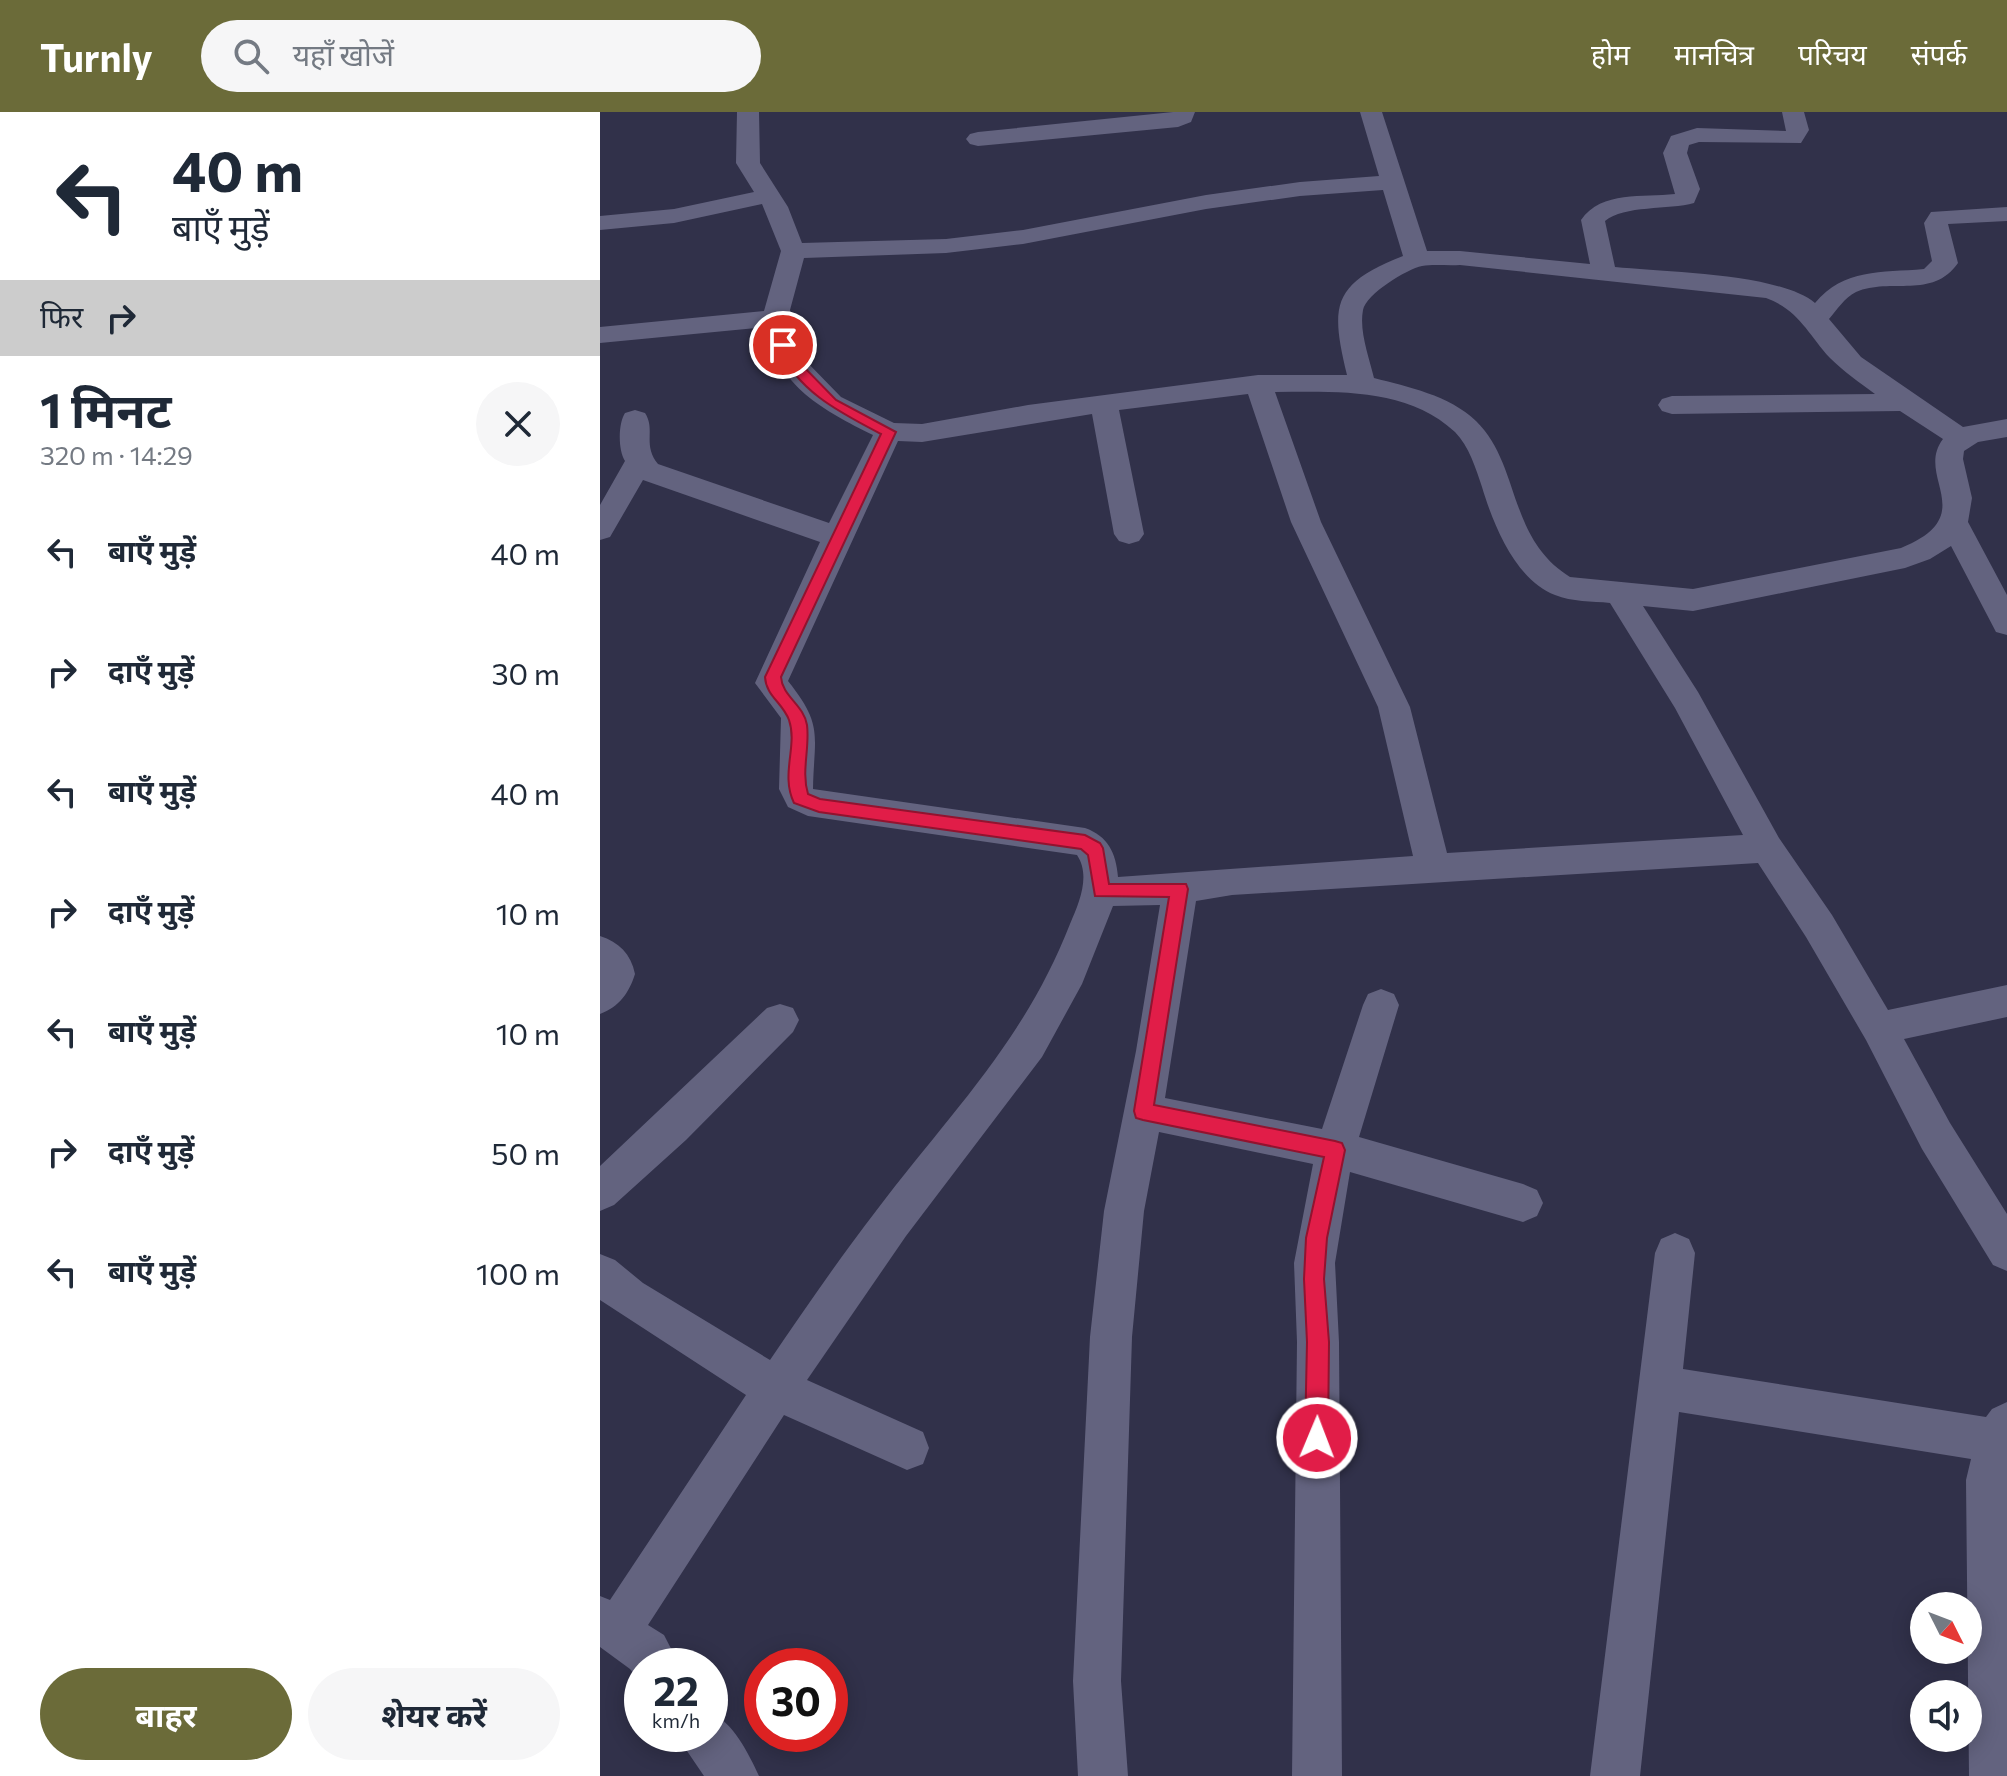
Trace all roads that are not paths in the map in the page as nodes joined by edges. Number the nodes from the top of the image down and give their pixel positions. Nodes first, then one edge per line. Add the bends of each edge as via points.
1 (748, 112) edge
2 (1184, 112) edge
3 (1371, 112) edge
4 (1793, 112) edge
5 (978, 139) dead end
6 (1391, 182) junction
7 (767, 196) junction
8 (2007, 214) edge
9 (600, 223) edge
10 (793, 251) junction
11 (1417, 259) junction
12 (1604, 273) junction
13 (778, 318) junction
14 (1815, 319) junction
15 (600, 335) edge
16 (1362, 383) junction
17 (1258, 384) junction
18 (1907, 402) junction
19 (1104, 403) junction
20 (1672, 405) dead end
21 (635, 419) dead end
22 (2007, 428) edge
23 (889, 432) junction
24 (1960, 438) junction
25 (639, 462) junction
26 (1955, 525) junction
27 (600, 530) edge
28 (1129, 534) dead end
29 (837, 537) junction
30 (1620, 594) junction
31 (2007, 624) edge
32 (1767, 848) junction
33 (1434, 869) junction
34 (1180, 889) junction
35 (1101, 891) junction
36 (600, 951) edge
37 (600, 998) edge
38 (2007, 1001) edge
39 (1381, 1005) dead end
40 (780, 1020) dead end
41 (1879, 1028) junction
42 (1143, 1111) junction
43 (1335, 1150) junction
44 (600, 1192) edge
45 (1523, 1203) dead end
46 (2007, 1251) edge
47 (1675, 1253) dead end
48 (600, 1274) edge
49 (1659, 1387) junction
50 (775, 1388) junction
51 (2002, 1433) edge
52 (907, 1448) dead end
53 (609, 1625) edge
54 (641, 1648) edge
55 (717, 1752) edge
56 (734, 1776) edge
57 (1103, 1776) edge
58 (1317, 1776) edge
59 (1615, 1776) edge
60 (1994, 1776) edge

1 - 7 street via 748,163
2 - 5 street via 1178,120
3 - 6 street
4 - 12 street via 1798,130 1793,138 1697,135 1679,141 1675,153 1688,189 1686,198 1608,207 1593,220
6 - 10 street via 1206,202 1008,239
6 - 11 street
7 - 9 street via 674,216
7 - 10 street
8 - 14 street via 1940,217 1936,223 1945,263 1937,273 1852,284
10 - 13 street
11 - 12 street via 1460,258
11 - 16 street via 1390,270 1356,296 1350,309
12 - 14 street via 1770,291 1797,300
13 - 15 street
13 - 23 street via 791,362 807,379 831,403
14 - 18 street via 1850,361
16 - 17 street
16 - 30 street via 1411,395 1464,425 1491,471 1516,538 1544,575 1563,587
17 - 19 street
17 - 33 street via 1306,522 1394,707
18 - 20 street
18 - 24 street
19 - 23 street via 922,433
19 - 28 street
21 - 25 street
22 - 24 street
23 - 29 street
24 - 26 street via 1949,455 1959,506
25 - 27 street
25 - 29 street via 657,475
26 - 30 street via 1932,545 1900,559 1693,600
26 - 31 street
29 - 35 street via 771,683 796,714 795,780 800,798 819,805 1085,842 1097,855
30 - 32 street via 1687,701
32 - 33 street
32 - 41 street
33 - 34 street
34 - 35 street
34 - 42 street
35 - 50 street via 1049,1012 1022,1055 872,1249
36 - 37 street via 617,970 614,983
38 - 41 street
39 - 43 street
40 - 44 street
41 - 46 street via 1936,1136
42 - 43 street
42 - 57 street via 1124,1211 1105,1432 1097,1681
43 - 45 street
43 - 58 street via 1316,1238 1314,1279
47 - 49 street
48 - 50 street
49 - 51 street
49 - 59 street
50 - 52 street
50 - 53 street
51 - 60 street via 1988,1480
53 - 54 street
55 - 56 street

